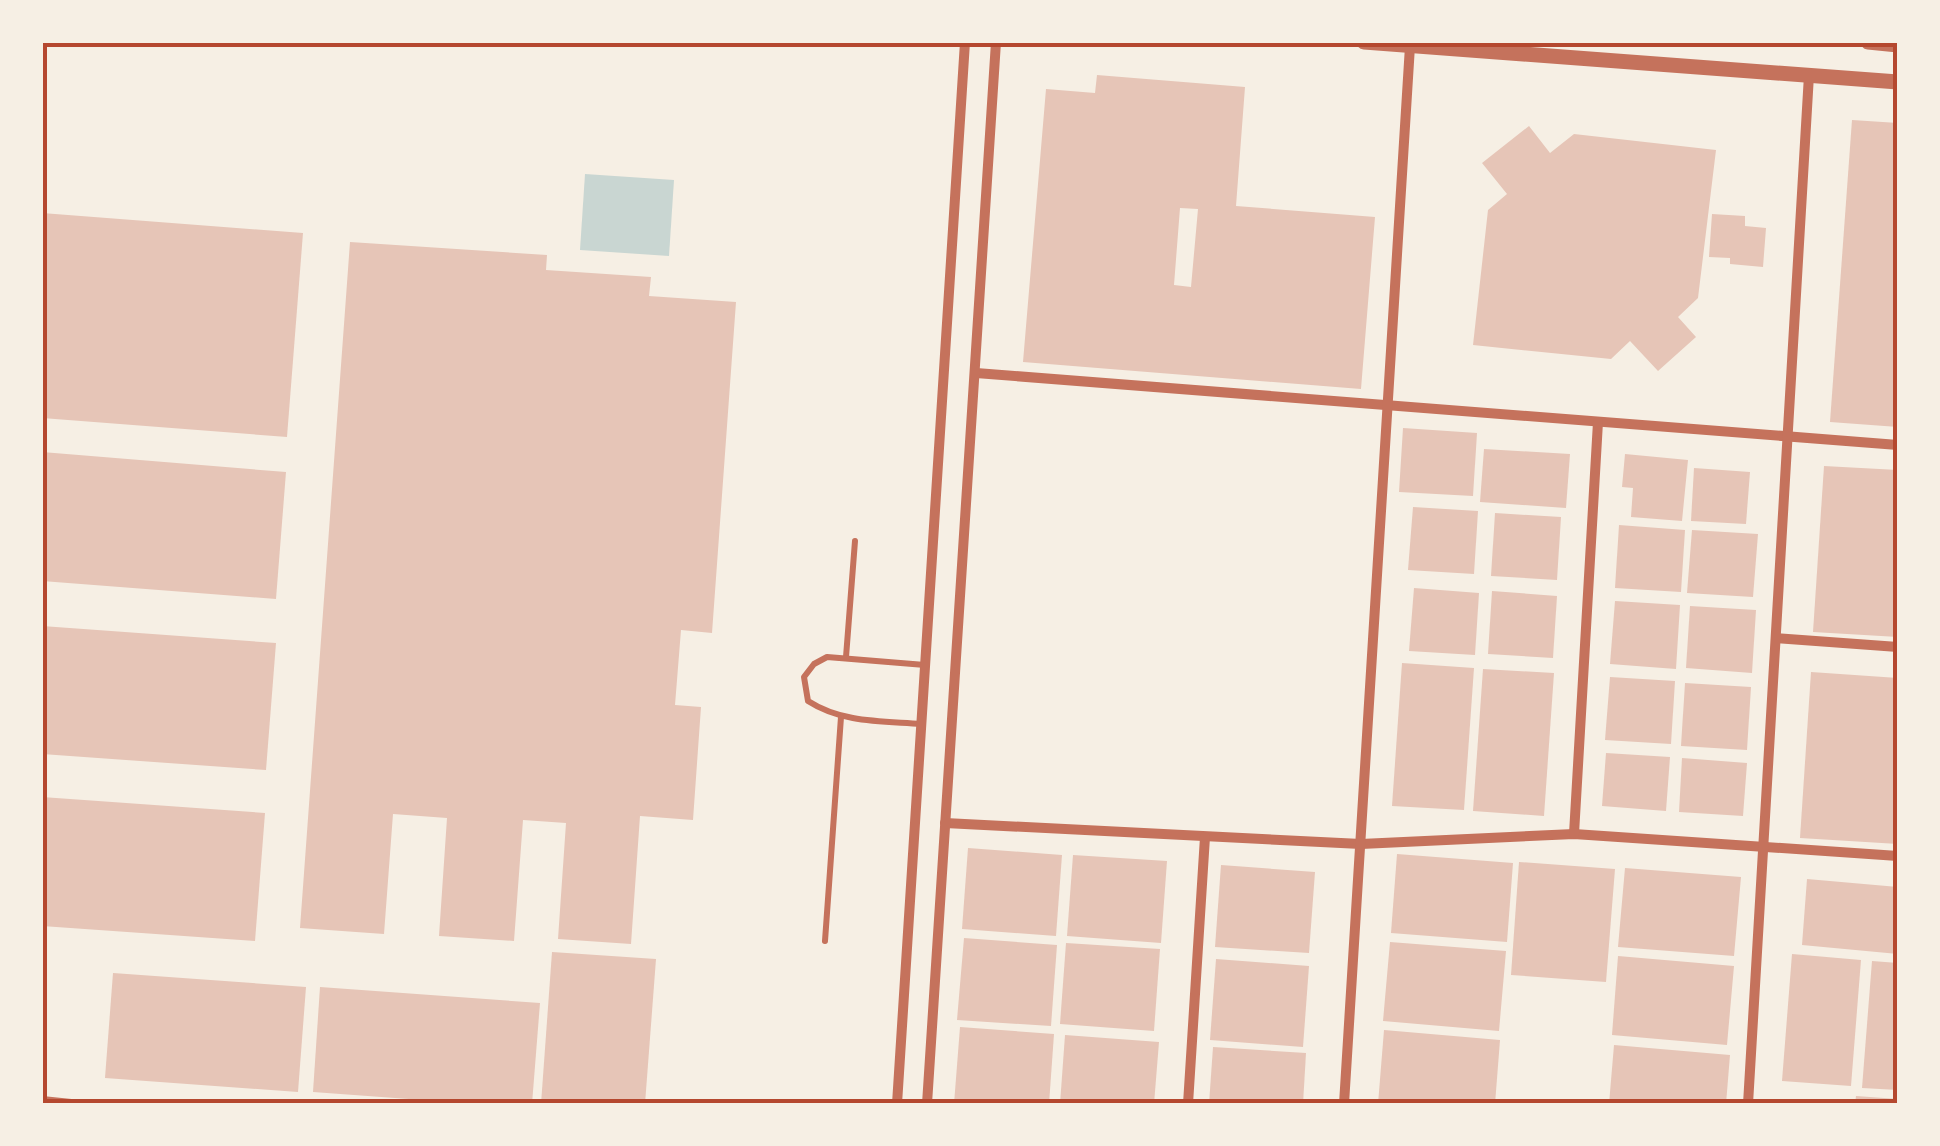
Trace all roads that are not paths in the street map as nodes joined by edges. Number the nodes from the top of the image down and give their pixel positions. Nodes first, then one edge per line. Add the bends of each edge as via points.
1 (966, 42) edge
2 (996, 42) edge
3 (1364, 42) edge
4 (1868, 42) edge
5 (1898, 44) edge
6 (1410, 46) junction
7 (1809, 75) junction
8 (1898, 82) edge
9 (976, 374) junction
10 (1387, 406) junction
11 (1598, 422) junction
12 (1788, 436) junction
13 (1898, 445) edge
14 (855, 541) dead end
15 (1776, 638) junction
16 (1898, 647) edge
17 (846, 657) junction
18 (926, 665) junction
19 (841, 718) junction
20 (921, 724) junction
21 (944, 823) junction
22 (1574, 834) junction
23 (1205, 837) junction
24 (1361, 844) junction
25 (1763, 847) junction
26 (1898, 856) edge
27 (825, 941) dead end
28 (42, 1102) edge
29 (72, 1104) edge
30 (897, 1104) edge
31 (926, 1104) edge
32 (1188, 1104) edge
33 (1344, 1104) edge
34 (1748, 1104) edge

1 - 2 street
1 - 18 street
2 - 9 street
3 - 6 street
4 - 5 street
6 - 7 street
6 - 10 street
7 - 8 street
7 - 12 street
9 - 10 street
9 - 21 street
10 - 11 street
10 - 24 street
11 - 12 street
11 - 22 street
12 - 13 street
12 - 15 street
14 - 17 lane
15 - 16 street
15 - 25 street
17 - 18 lane
17 - 19 lane via 827,657 804,678 808,701
18 - 20 street
19 - 20 lane
19 - 27 lane
20 - 30 street
21 - 23 street
21 - 31 street
22 - 24 street
22 - 25 street
23 - 24 street
23 - 32 street
24 - 33 street
25 - 26 street
25 - 34 street
28 - 29 street

